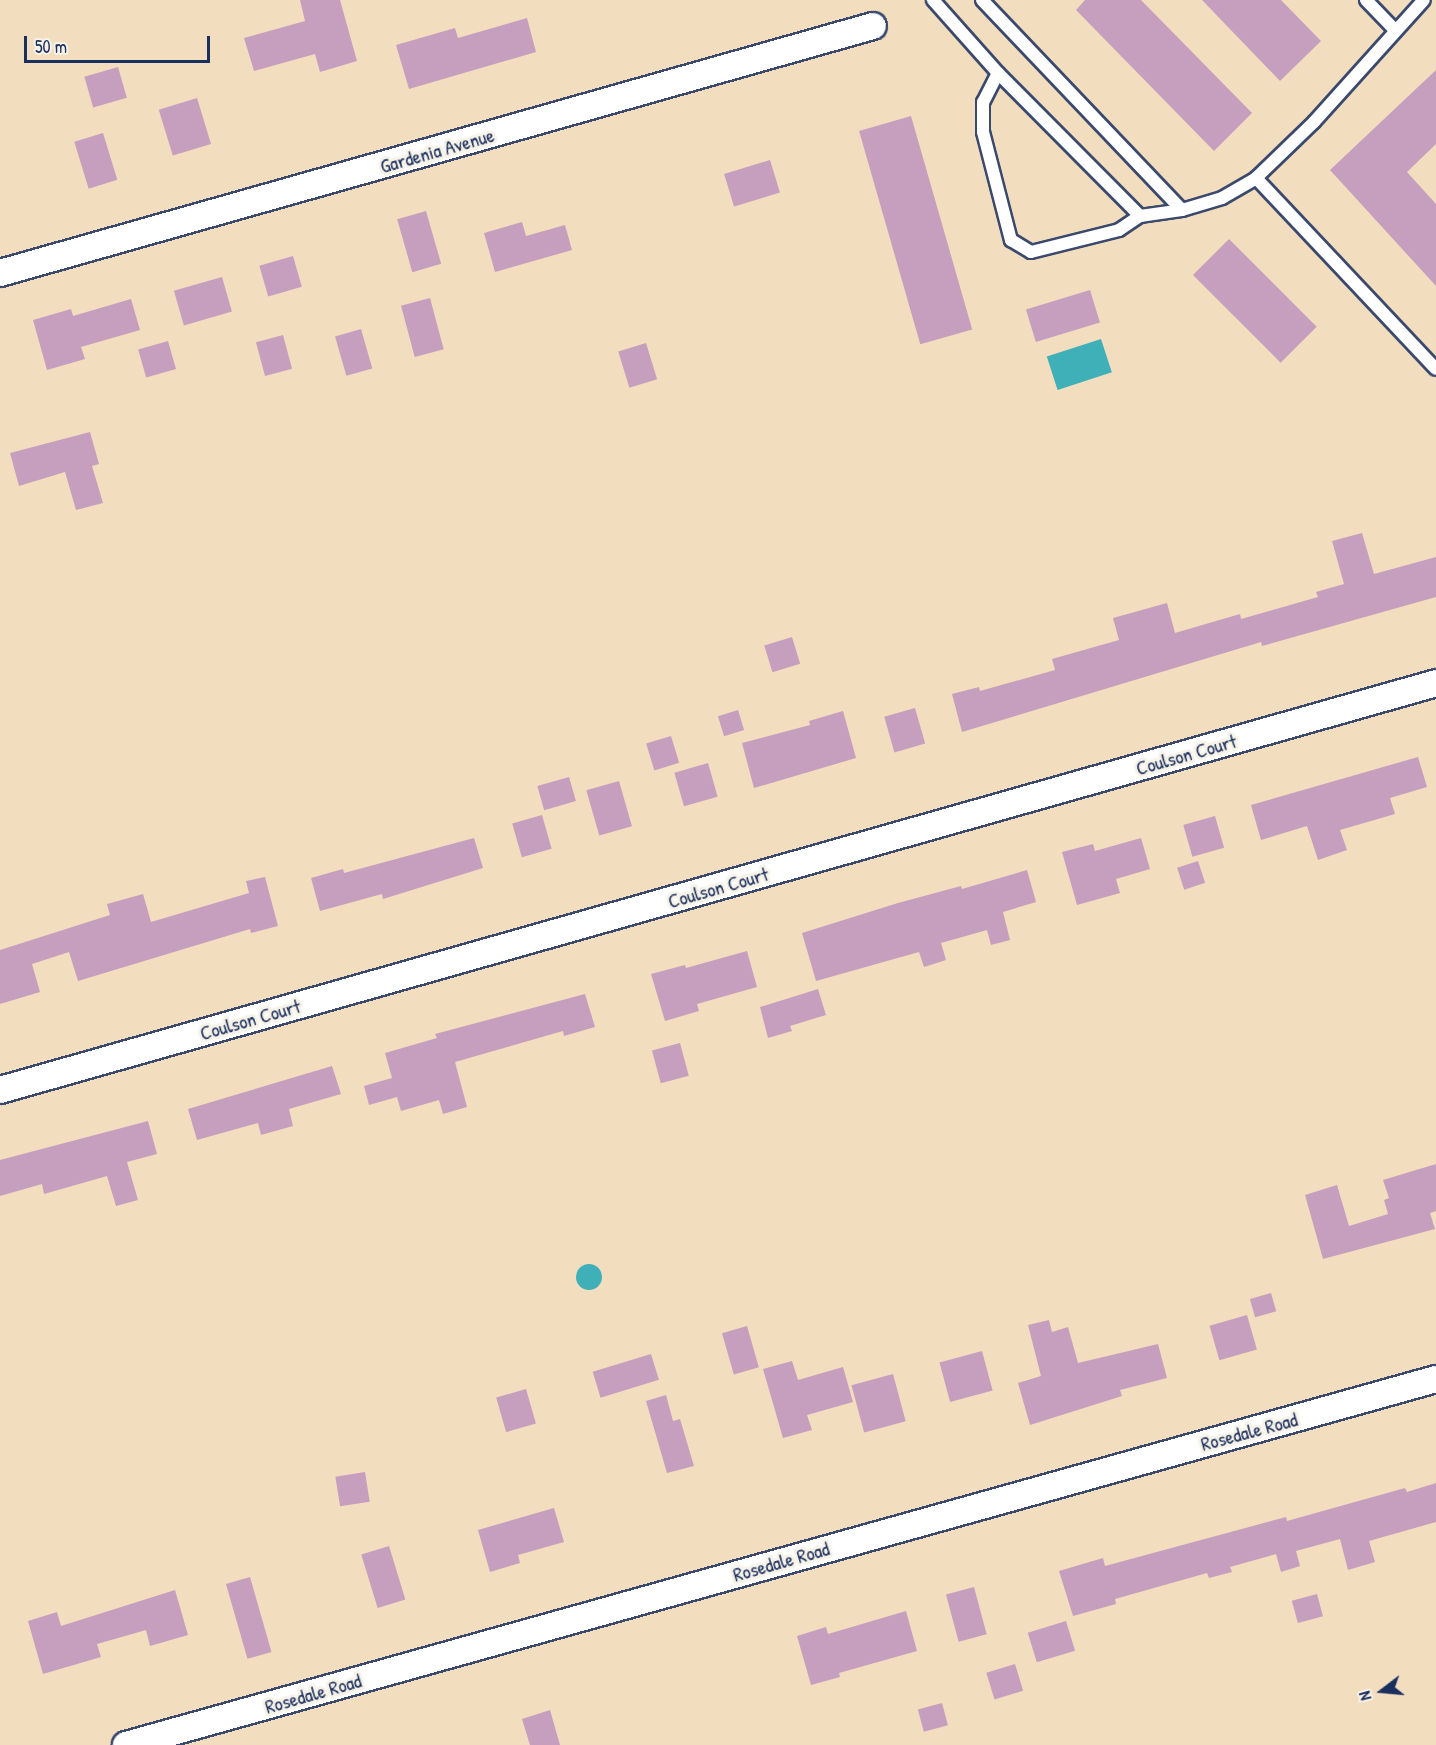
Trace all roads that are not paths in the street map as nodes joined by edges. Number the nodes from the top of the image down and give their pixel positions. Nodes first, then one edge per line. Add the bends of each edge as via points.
1 (933, 0) edge
2 (982, 0) edge
3 (1366, 0) edge
4 (1424, 0) edge
5 (873, 26) dead end
6 (1395, 30) junction
7 (998, 73) junction
8 (1256, 178) junction
9 (1182, 210) junction
10 (1140, 216) junction
11 (0, 273) edge
12 (1436, 369) edge
13 (1436, 684) edge
14 (0, 1090) edge
15 (1436, 1379) edge
16 (126, 1745) edge

1 - 7 lane
2 - 9 lane
3 - 6 lane
4 - 6 lane
5 - 11 street, Gardenia Avenue
6 - 8 lane via 1314,122
7 - 10 lane
7 - 10 lane via 983,102 982,132 1011,240 1031,252 1119,230
8 - 9 lane via 1222,198
8 - 12 lane
9 - 10 lane
13 - 14 street, Coulson Court
15 - 16 street, Rosedale Road

